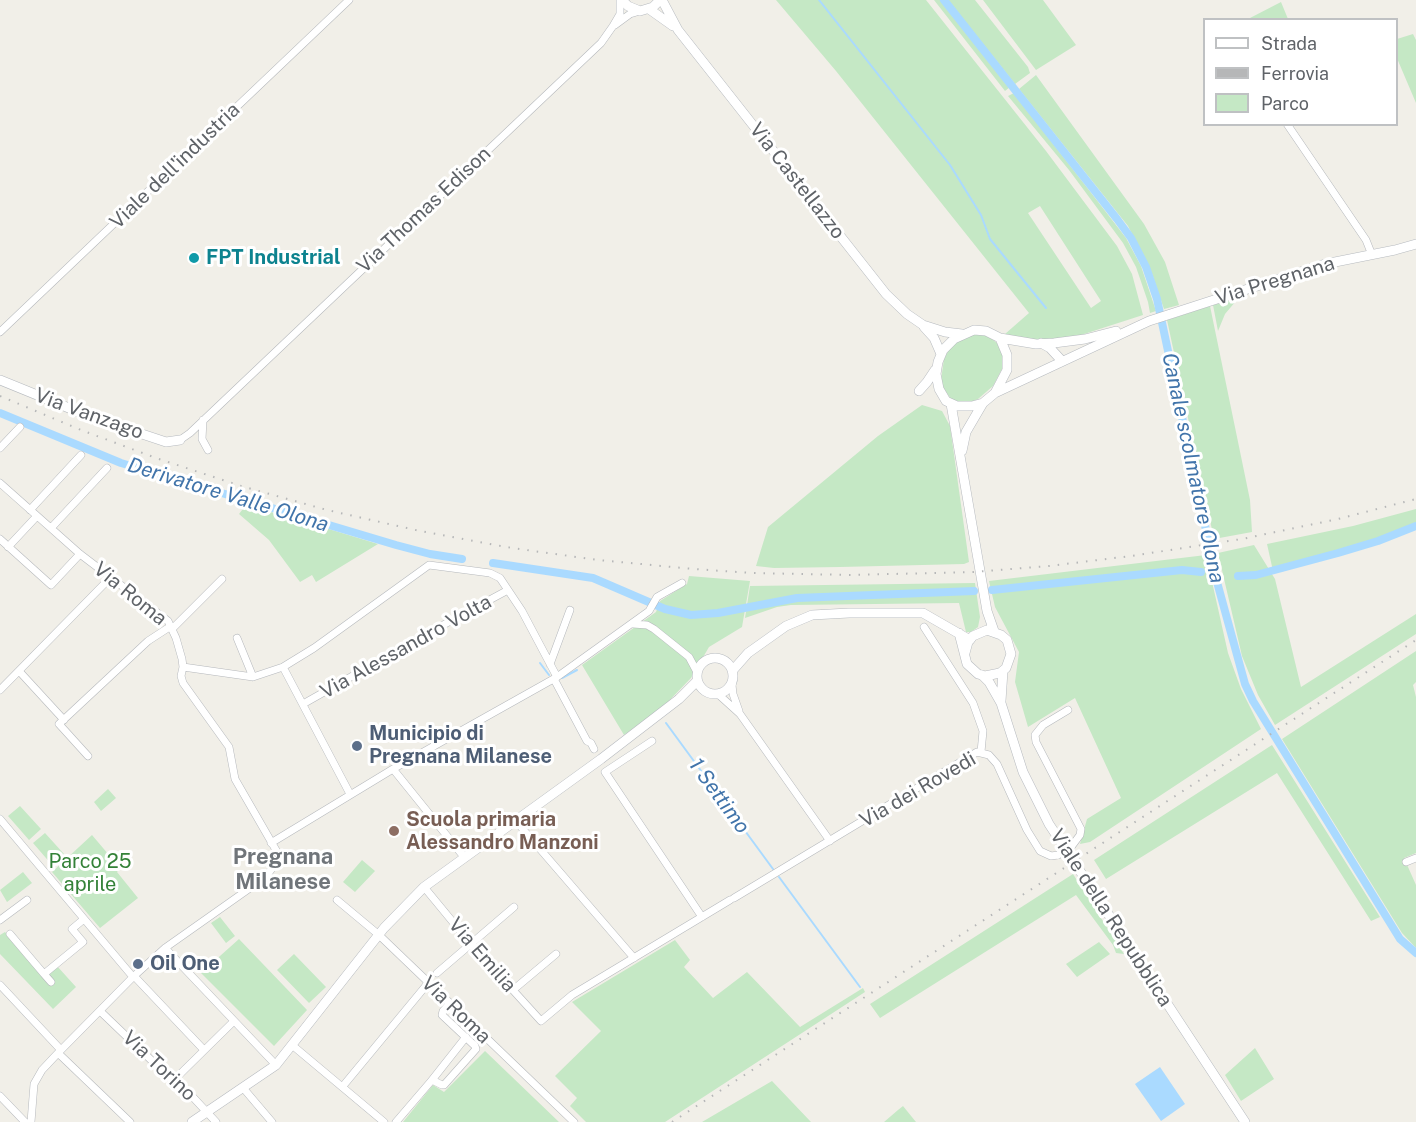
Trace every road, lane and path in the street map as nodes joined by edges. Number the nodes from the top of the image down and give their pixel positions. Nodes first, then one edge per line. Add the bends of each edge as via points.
1 (349, 0) edge
2 (621, 0) edge
3 (661, 0) edge
4 (645, 10) junction
5 (613, 27) junction
6 (678, 30) junction
7 (1288, 126) edge
8 (1416, 244) edge
9 (1372, 255) junction
10 (923, 325) junction
11 (1135, 326) junction
12 (0, 332) edge
13 (962, 334) junction
14 (1000, 338) junction
15 (1041, 343) junction
16 (940, 358) junction
17 (1062, 361) junction
18 (0, 380) edge
19 (919, 391) dead end
20 (995, 393) junction
21 (951, 404) junction
22 (983, 404) junction
23 (202, 420) junction
24 (20, 427) dead end
25 (180, 440) joint
26 (0, 448) edge
27 (208, 450) dead end
28 (81, 455) dead end
29 (962, 460) junction
30 (107, 468) dead end
31 (0, 483) edge
32 (30, 510) junction
33 (37, 516) junction
34 (51, 528) junction
35 (0, 539) edge
36 (8, 547) junction
37 (80, 554) junction
38 (111, 578) junction
39 (222, 579) dead end
40 (682, 583) dead end
41 (508, 590) junction
42 (570, 610) dead end
43 (987, 611) junction
44 (630, 624) junction
45 (924, 627) dead end
46 (172, 628) junction
47 (994, 631) junction
48 (980, 632) junction
49 (958, 633) junction
50 (237, 638) dead end
51 (970, 640) junction
52 (748, 653) junction
53 (965, 653) junction
54 (725, 660) junction
55 (550, 664) junction
56 (283, 667) junction
57 (183, 668) junction
58 (733, 670) junction
59 (19, 671) junction
60 (1003, 671) junction
61 (982, 675) junction
62 (697, 676) junction
63 (253, 677) junction
64 (555, 678) junction
65 (732, 685) junction
66 (0, 690) edge
67 (704, 691) junction
68 (719, 695) junction
69 (679, 699) junction
70 (1001, 703) junction
71 (303, 704) junction
72 (1068, 710) dead end
73 (740, 714) junction
74 (64, 720) junction
75 (652, 741) dead end
76 (594, 750) dead end
77 (981, 752) junction
78 (88, 756) dead end
79 (393, 769) junction
80 (350, 794) junction
81 (0, 819) edge
82 (515, 820) junction
83 (830, 841) junction
84 (271, 843) junction
85 (464, 857) junction
86 (1416, 858) edge
87 (1406, 862) dead end
88 (424, 887) junction
89 (27, 900) dead end
90 (337, 900) dead end
91 (514, 907) dead end
92 (702, 917) junction
93 (84, 919) junction
94 (0, 921) edge
95 (94, 932) junction
96 (10, 934) dead end
97 (379, 935) junction
98 (83, 942) junction
99 (471, 944) junction
100 (165, 948) junction
101 (556, 954) dead end
102 (634, 958) junction
103 (437, 973) dead end
104 (44, 974) junction
105 (134, 977) junction
106 (51, 982) dead end
107 (429, 982) junction
108 (0, 985) edge
109 (513, 990) junction
110 (449, 1004) junction
111 (100, 1011) junction
112 (234, 1021) junction
113 (542, 1021) joint
114 (465, 1037) junction
115 (292, 1045) junction
116 (204, 1050) junction
117 (60, 1051) junction
118 (276, 1065) junction
119 (174, 1080) junction
120 (432, 1080) junction
121 (343, 1086) junction
122 (244, 1089) junction
123 (0, 1096) edge
124 (207, 1112) junction
125 (25, 1122) edge
126 (31, 1122) edge
127 (130, 1122) edge
128 (192, 1122) edge
129 (216, 1122) edge
130 (272, 1122) edge
131 (384, 1122) edge
132 (396, 1122) edge
133 (574, 1122) edge
134 (1245, 1122) edge

1 - 12 street, Viale dell'industria
2 - 4 street via 627,6
2 - 5 street, Via Thomas Edison via 620,14
3 - 4 street
3 - 6 street
4 - 5 street, Via Thomas Edison
4 - 6 street
5 - 23 street, Via Thomas Edison via 601,43
6 - 10 street, Via Castellazzo via 886,294
7 - 9 street
8 - 9 street, Via Pregnana
9 - 11 street, Via Pregnana via 1325,264
10 - 13 street, Via Castellazzo
10 - 16 street, Via Castellazzo via 934,338
11 - 15 street, Via Pregnana via 1085,339
11 - 17 street, Via Pregnana
13 - 14 street via 980,330
13 - 16 street
14 - 15 street, Via Pregnana
14 - 20 street via 1008,364
15 - 17 street
16 - 19 street
16 - 21 street via 936,374 939,389
17 - 20 street, Via Pregnana
18 - 25 street, Via Vanzago via 91,417 166,442
20 - 22 street
21 - 22 street
21 - 29 street
22 - 29 street via 966,432
23 - 25 street, Via Thomas Edison
23 - 27 street via 202,439
24 - 26 street
28 - 32 street
29 - 43 street
30 - 34 street
31 - 32 street, Via Roma
32 - 33 street, Via Roma
33 - 34 street, Via Roma
33 - 36 street
34 - 37 street, Via Roma
35 - 36 street
36 - 37 street via 51,585
37 - 38 street, Via Roma
38 - 46 street, Via Roma via 164,617
38 - 59 street
39 - 46 street
40 - 44 street via 654,599 649,611
41 - 55 street
41 - 56 street via 496,575 429,565
41 - 71 street, Via Alessandro Volta
42 - 55 street
43 - 47 street
43 - 48 street
44 - 62 street via 654,629 689,657
44 - 64 street
45 - 77 street via 973,703 983,731
46 - 57 street, Via Roma
46 - 74 street via 148,641
47 - 48 street
47 - 60 street via 1010,646 1010,662
48 - 51 street
49 - 51 street
49 - 52 street via 923,613 812,615 786,626
49 - 53 street
50 - 63 street
51 - 53 street
52 - 54 street
52 - 58 street
53 - 61 street via 972,670
54 - 58 street
54 - 62 street via 705,661
55 - 64 street
56 - 63 street
56 - 71 street
57 - 63 street
57 - 84 street, Via Roma via 183,683 229,747 235,779
58 - 65 street
59 - 66 street
59 - 74 street
60 - 61 street via 993,676
60 - 70 street, Viale della Repubblica
61 - 70 street, Viale della Repubblica
62 - 67 street
62 - 69 street
64 - 76 street
64 - 79 street
65 - 68 street
65 - 73 street
67 - 68 street
67 - 69 street
68 - 73 street
69 - 82 street
70 - 134 street, Viale della Repubblica via 1023,772 1049,824
71 - 80 street
72 - 77 street, Via dei Rovedi, bridge via 1043,725 1035,735 1081,829 1071,847 1058,855 1040,851 997,764
73 - 83 street
74 - 78 street via 59,724
75 - 92 street via 605,772
77 - 83 street, Via dei Rovedi via 971,754
79 - 80 street
79 - 85 street
80 - 84 street
81 - 93 street
82 - 85 street
82 - 102 street
83 - 92 street, Via dei Rovedi
84 - 100 street, Via Roma via 280,857 260,881
85 - 88 street
86 - 87 street
88 - 97 street
88 - 99 street, Via Emilia
89 - 94 street
90 - 97 street, Via Roma
91 - 99 street
92 - 102 street, Via dei Rovedi
93 - 95 street
93 - 98 street via 72,929
95 - 98 street
95 - 105 street
96 - 104 street
97 - 107 street, Via Roma
97 - 115 street
98 - 104 street
99 - 103 street
99 - 109 street, Via Emilia
100 - 105 street
100 - 112 street
101 - 109 street
102 - 113 street, Via dei Rovedi via 572,995
104 - 106 street
105 - 111 street
105 - 116 street
107 - 110 street, Via Roma
107 - 121 street
108 - 117 street
109 - 113 street, Via Emilia
110 - 114 street via 442,1015
110 - 133 street, Via Roma
111 - 117 street
111 - 119 street, Via Torino
112 - 116 street
112 - 118 street
114 - 120 street
114 - 120 street via 475,1046 475,1052 444,1085
115 - 118 street
115 - 121 street
116 - 119 street
117 - 126 street via 34,1084
117 - 127 street
118 - 122 street
119 - 124 street, Via Torino
120 - 132 street
121 - 131 street
122 - 124 street
122 - 130 street
123 - 125 street
124 - 128 street
124 - 129 street, Via Torino

